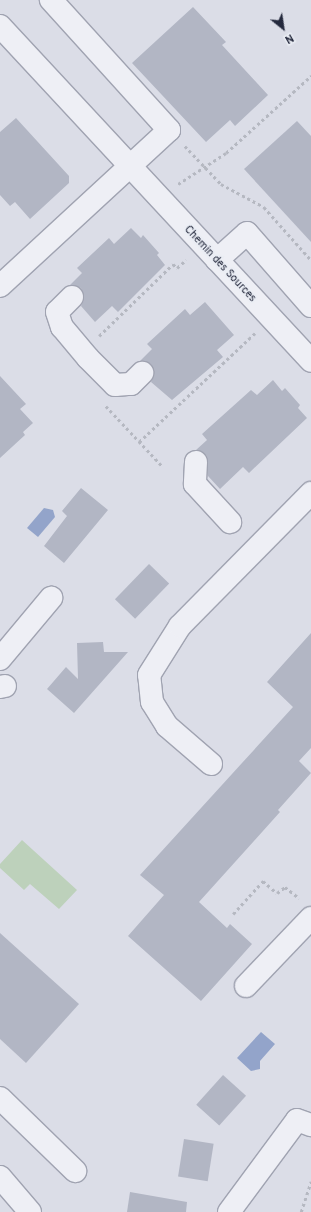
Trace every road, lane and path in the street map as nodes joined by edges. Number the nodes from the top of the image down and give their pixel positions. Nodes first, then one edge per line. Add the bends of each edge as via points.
1 (51, 0) edge
2 (0, 26) edge
3 (311, 76) edge
4 (170, 130) junction
5 (129, 166) junction
6 (205, 167) junction
7 (159, 198) junction
8 (202, 245) junction
9 (217, 260) junction
10 (311, 260) edge
11 (0, 286) edge
12 (72, 297) dead end
13 (311, 306) edge
14 (271, 318) junction
15 (82, 351) junction
16 (311, 361) edge
17 (142, 373) dead end
18 (103, 403) dead end
19 (139, 442) junction
20 (196, 462) dead end
21 (163, 468) dead end
22 (311, 493) edge
23 (230, 522) dead end
24 (51, 598) dead end
25 (0, 659) edge
26 (211, 764) dead end
27 (301, 899) dead end
28 (233, 914) dead end
29 (311, 918) edge
30 (246, 986) dead end
31 (0, 1098) edge
32 (311, 1125) edge
33 (76, 1171) dead end
34 (0, 1177) edge
35 (311, 1182) edge
36 (30, 1212) edge
37 (229, 1212) edge
38 (301, 1212) edge

1 - 4 street
2 - 5 street, Chemin des Sources
3 - 6 path via 226,153
4 - 5 street
4 - 6 path
5 - 7 street, Chemin des Sources
5 - 11 street
6 - 7 path
6 - 10 path via 221,184 264,207
7 - 8 street, Chemin des Sources
8 - 9 street, Chemin des Sources
8 - 15 path via 177,268 173,264
9 - 13 street via 247,233
9 - 14 street, Chemin des Sources
12 - 15 street via 58,312 62,327
14 - 16 street, Chemin des Sources
14 - 19 path
15 - 17 street via 115,385 131,384
18 - 19 path
19 - 21 path
20 - 23 street via 195,484
22 - 26 street via 180,626 149,675 152,702 168,726
24 - 25 street
27 - 28 path via 285,887 277,893 263,881
29 - 30 street
31 - 33 street
32 - 37 street via 297,1120
34 - 36 street
35 - 38 path

